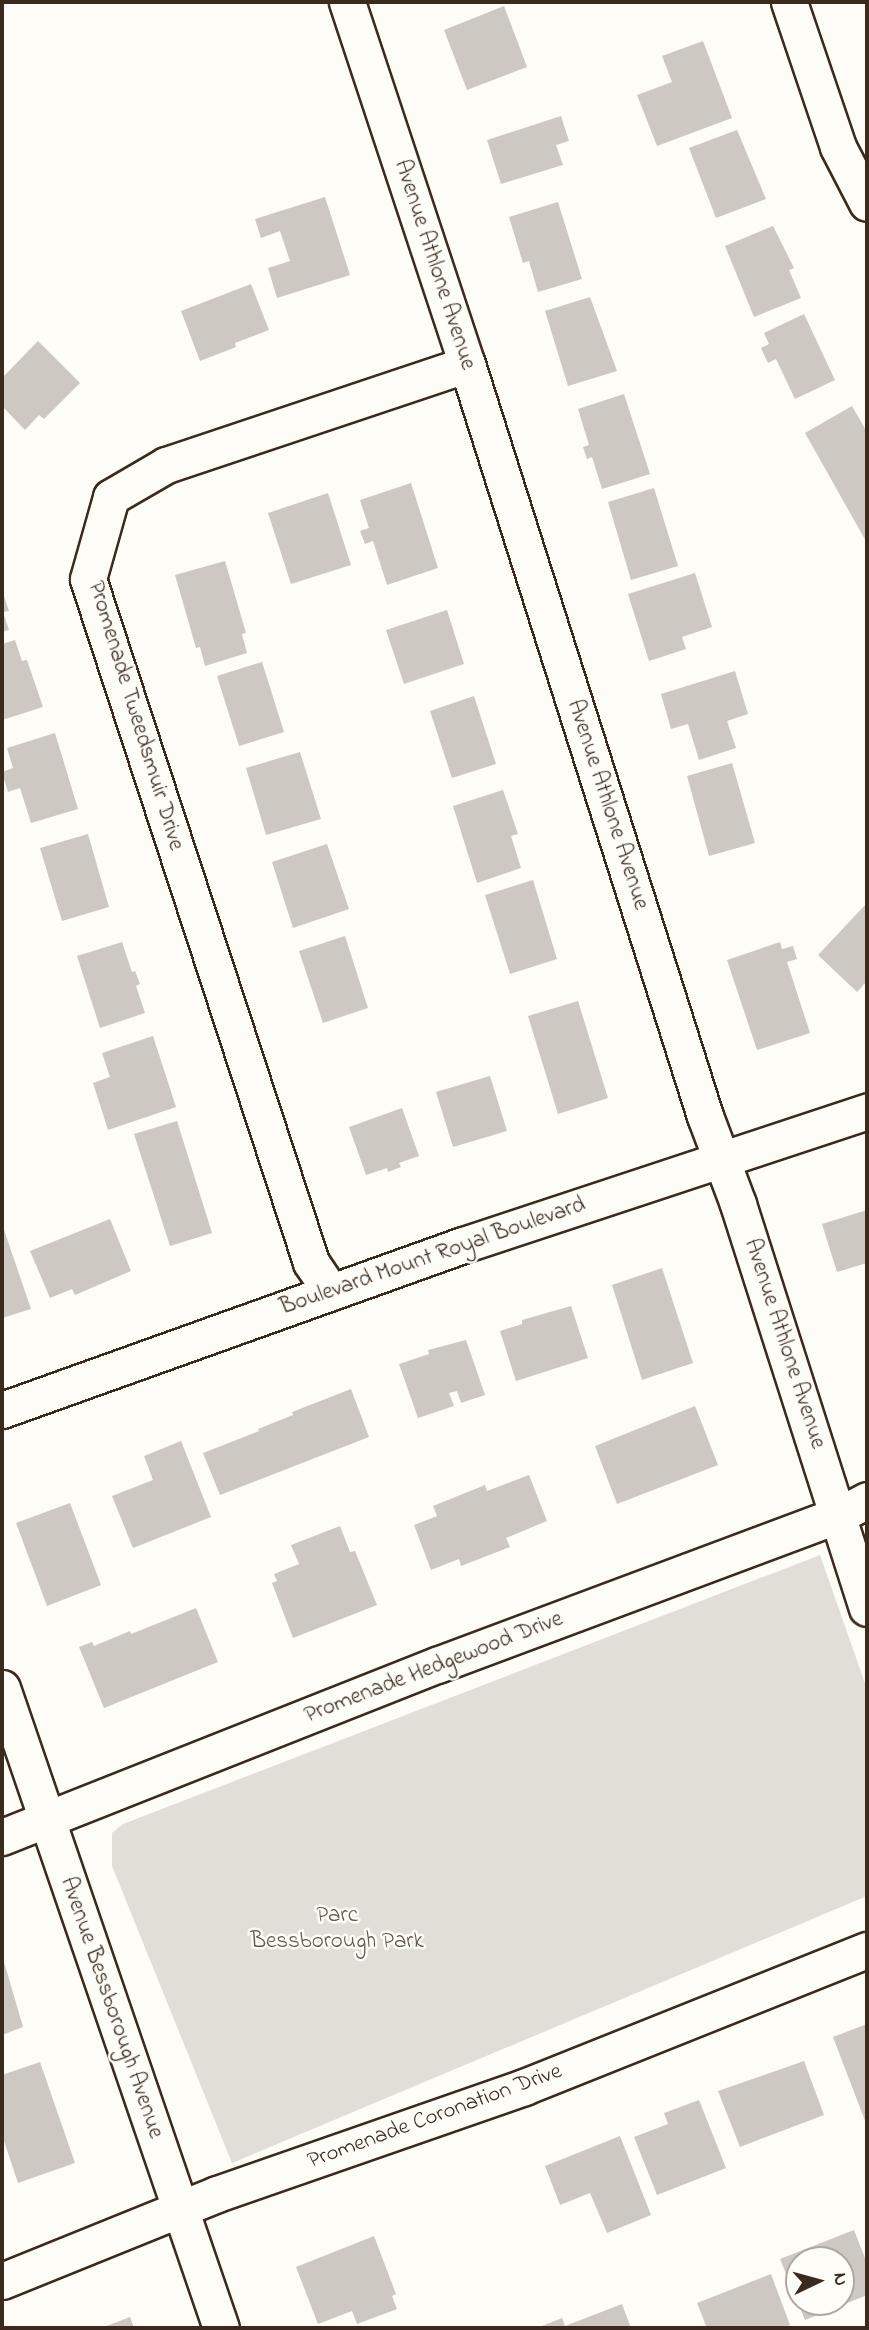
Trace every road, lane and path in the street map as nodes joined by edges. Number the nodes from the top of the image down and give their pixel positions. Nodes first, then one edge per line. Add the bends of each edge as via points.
1 (347, 2) edge
2 (789, 2) edge
3 (867, 203) edge
4 (467, 364) junction
5 (867, 1111) edge
6 (721, 1158) junction
7 (331, 1292) junction
8 (2, 1410) edge
9 (853, 1508) edge
10 (867, 1608) edge
11 (2, 1688) edge
12 (46, 1819) junction
13 (2, 1837) edge
14 (867, 1950) edge
15 (179, 2209) junction
16 (2, 2281) edge
17 (221, 2328) edge

1 - 4 street, Avenue Athlone Avenue
2 - 3 street via 838,147
4 - 6 street, Avenue Athlone Avenue
4 - 7 street, Promenade Tweedsmuir Drive via 166,465 111,497 88,579 312,1262
5 - 6 street, Boulevard Mount Royal Boulevard
6 - 7 street, Boulevard Mount Royal Boulevard
6 - 9 street, Avenue Athlone Avenue
7 - 8 street, Boulevard Mount Royal Boulevard
9 - 10 street, Avenue Athlone Avenue
9 - 12 street, Promenade Hedgewood Drive
11 - 12 street, Avenue Bessborough Avenue
12 - 13 street, Promenade Hedgewood Drive
12 - 15 street, Avenue Bessborough Avenue
14 - 15 street, Promenade Coronation Drive via 524,2087
15 - 16 street, Promenade Coronation Drive
15 - 17 street, Avenue Bessborough Avenue

